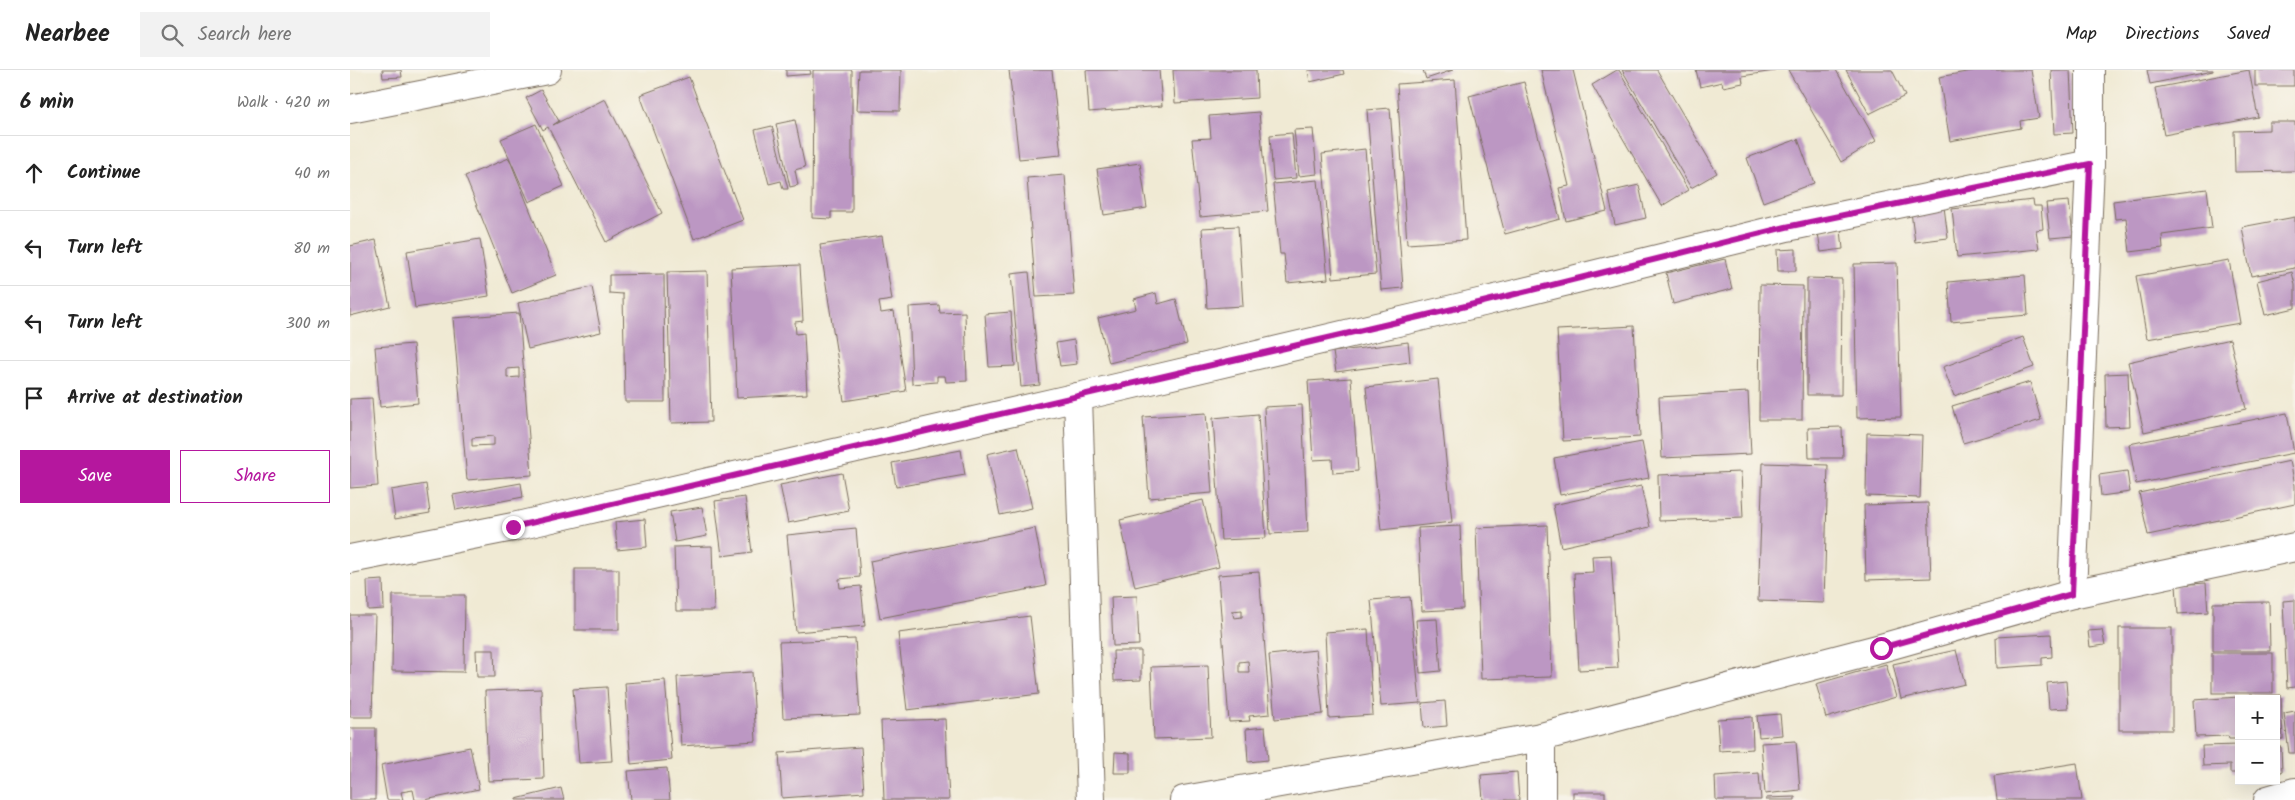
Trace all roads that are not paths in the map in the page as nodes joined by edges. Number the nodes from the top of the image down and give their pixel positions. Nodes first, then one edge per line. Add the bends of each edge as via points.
1 (547, 70) edge
2 (2090, 70) edge
3 (350, 109) edge
4 (2090, 164) junction
5 (1078, 397) junction
6 (2295, 547) edge
7 (350, 559) edge
8 (2072, 594) junction
9 (1542, 737) junction
10 (2295, 792) edge
11 (1091, 800) edge
12 (1184, 800) edge
13 (1541, 800) edge
14 (2268, 800) edge

1 - 3 street
2 - 4 street
4 - 5 street via 1786,227
4 - 8 street
5 - 7 street via 513,527
5 - 11 street
6 - 8 street
8 - 9 street
9 - 12 street
9 - 13 street
10 - 14 street

